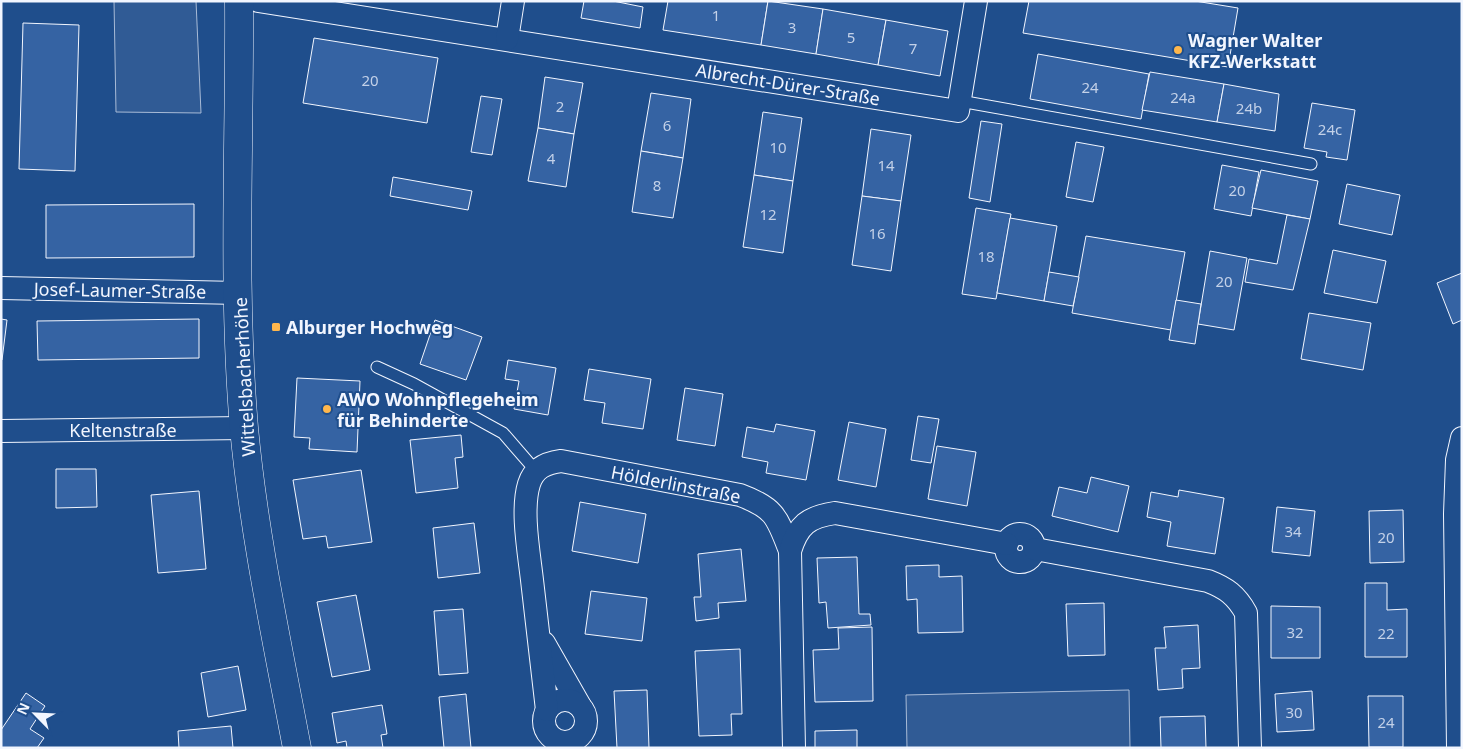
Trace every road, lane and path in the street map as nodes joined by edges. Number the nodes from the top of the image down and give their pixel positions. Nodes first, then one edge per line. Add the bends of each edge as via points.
1 (239, 1) edge
2 (258, 1) edge
3 (513, 1) edge
4 (976, 1) edge
5 (507, 38) junction
6 (960, 101) junction
7 (1311, 164) dead end
8 (1, 288) edge
9 (239, 293) junction
10 (377, 367) dead end
11 (244, 428) junction
12 (1, 431) edge
13 (1462, 438) edge
14 (536, 471) junction
15 (790, 550) junction
16 (538, 634) junction
17 (580, 706) junction
18 (547, 710) junction
19 (297, 748) edge
20 (794, 748) edge
21 (1250, 748) edge
22 (1458, 748) edge

1 - 9 street, Wittelsbacherhöhe
2 - 5 street
3 - 5 street
4 - 6 street
5 - 6 street, Albrecht-Dürer-Straße via 958,111
6 - 7 lane
8 - 9 street, Josef-Laumer-Straße
9 - 11 street, Wittelsbacherhöhe
10 - 14 lane via 503,433
11 - 12 street, Keltenstraße
11 - 19 street, Wittelsbacherhöhe via 255,513
13 - 22 street via 1457,460 1455,514
14 - 15 street, Hölderlinstraße via 547,463 561,461 740,495 761,503 773,513
14 - 16 street via 529,484 527,516
15 - 20 street
15 - 21 street via 795,533 805,523 818,515 835,513 1007,544 1011,537 1022,534 1031,538 1035,549 1208,581 1226,588 1246,613
16 - 17 street
16 - 18 street
17 - 18 street via 561,701
17 - 18 street via 586,725 580,736 570,742 558,741 548,734 544,722

